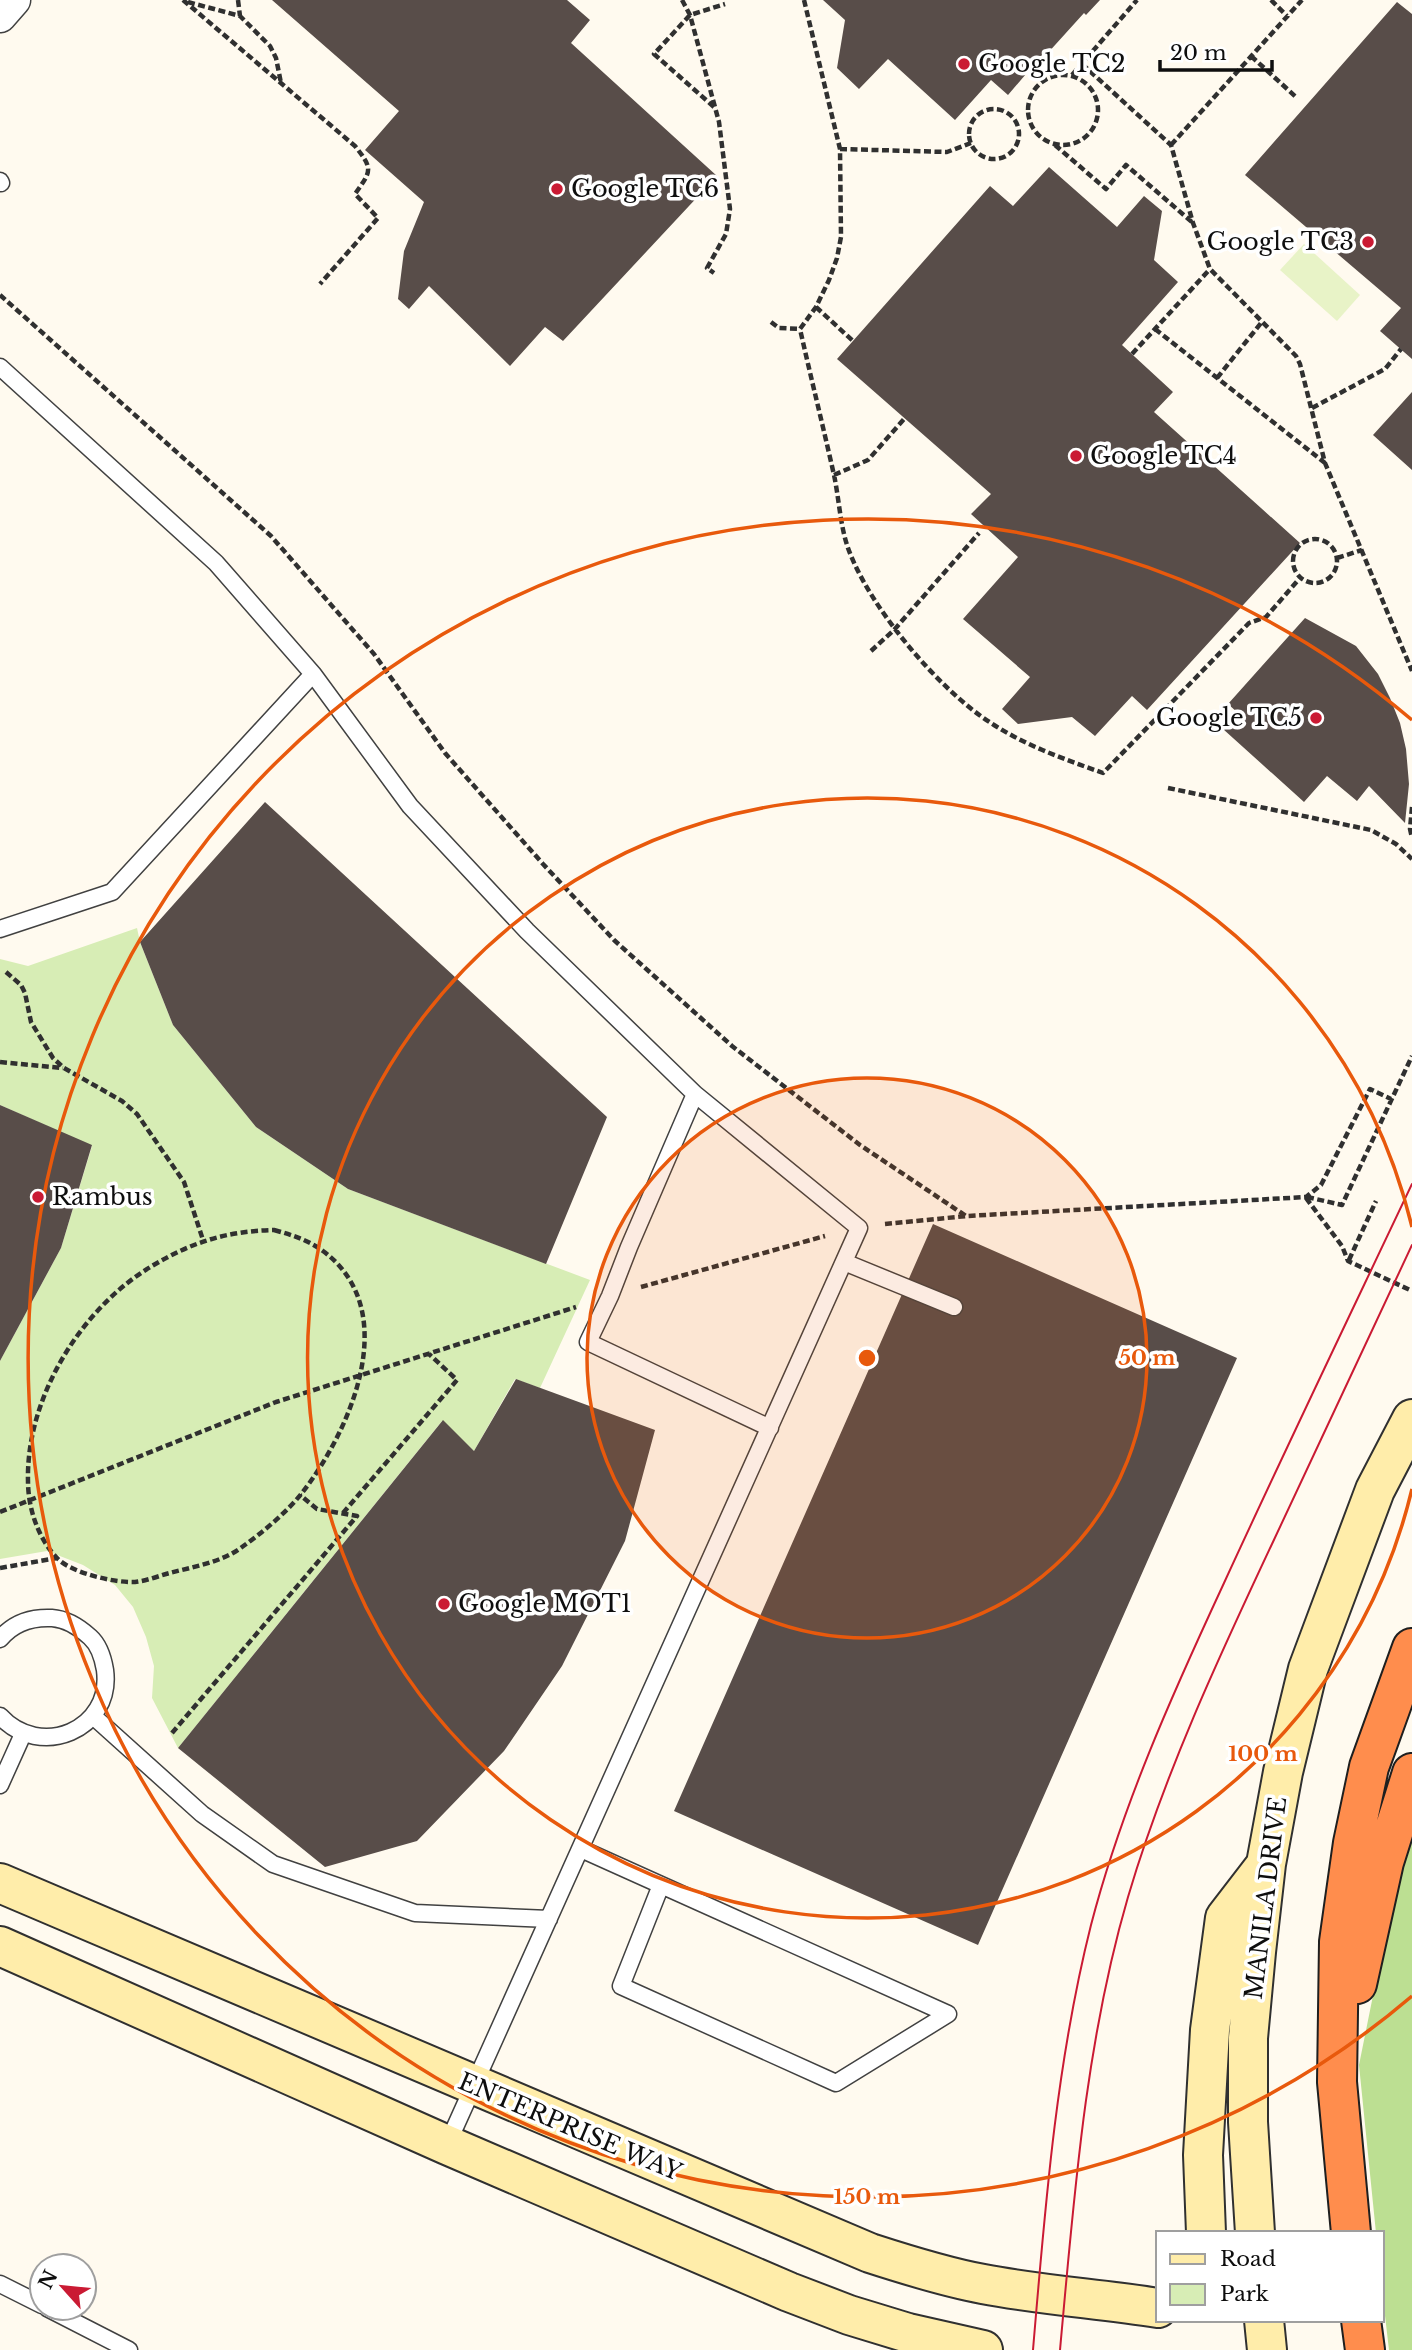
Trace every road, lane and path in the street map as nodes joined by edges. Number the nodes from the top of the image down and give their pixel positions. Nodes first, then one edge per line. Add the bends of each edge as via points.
1 (14, 0) edge
2 (183, 0) edge
3 (238, 0) edge
4 (682, 0) edge
5 (804, 0) edge
6 (1137, 0) edge
7 (1271, 0) edge
8 (1302, 0) edge
9 (725, 4) dead end
10 (691, 15) junction
11 (0, 16) edge
12 (240, 16) junction
13 (1287, 16) junction
14 (1251, 56) junction
15 (1082, 64) junction
16 (1072, 75) junction
17 (281, 84) junction
18 (1296, 97) dead end
19 (715, 107) junction
20 (1031, 125) junction
21 (1019, 128) junction
22 (971, 144) junction
23 (1054, 145) junction
24 (1171, 145) junction
25 (840, 149) junction
26 (1193, 223) junction
27 (1210, 269) junction
28 (714, 273) dead end
29 (320, 284) dead end
30 (0, 295) edge
31 (816, 307) junction
32 (771, 322) dead end
33 (1261, 323) junction
34 (800, 329) junction
35 (1155, 329) junction
36 (853, 341) dead end
37 (1401, 349) dead end
38 (1132, 354) dead end
39 (0, 367) edge
40 (1217, 379) junction
41 (1312, 408) junction
42 (905, 418) dead end
43 (1325, 463) junction
44 (834, 475) junction
45 (979, 533) dead end
46 (1362, 550) junction
47 (1337, 558) junction
48 (1300, 578) junction
49 (894, 630) junction
50 (871, 651) dead end
51 (1412, 671) edge
52 (313, 674) junction
53 (1168, 788) dead end
54 (1412, 807) edge
55 (1412, 838) edge
56 (1412, 859) edge
57 (0, 929) edge
58 (6, 972) dead end
59 (1412, 1056) edge
60 (0, 1062) edge
61 (64, 1068) junction
62 (695, 1094) junction
63 (1391, 1099) junction
64 (1306, 1197) junction
65 (1376, 1201) dead end
66 (967, 1216) junction
67 (859, 1228) junction
68 (203, 1240) junction
69 (1348, 1261) junction
70 (844, 1262) junction
71 (1412, 1291) edge
72 (610, 1296) junction
73 (954, 1307) dead end
74 (429, 1354) junction
75 (362, 1375) junction
76 (1412, 1419) edge
77 (770, 1427) junction
78 (300, 1495) junction
79 (28, 1499) junction
80 (0, 1512) edge
81 (343, 1513) junction
82 (57, 1558) junction
83 (0, 1568) edge
84 (0, 1639) edge
85 (1412, 1648) edge
86 (0, 1716) edge
87 (93, 1716) junction
88 (172, 1733) dead end
89 (23, 1734) junction
90 (1412, 1773) edge
91 (0, 1785) edge
92 (581, 1849) junction
93 (1266, 1864) junction
94 (0, 1883) edge
95 (661, 1885) junction
96 (549, 1919) junction
97 (0, 1946) edge
98 (1337, 2082) junction
99 (474, 2086) junction
100 (447, 2145) junction
101 (1206, 2231) edge
102 (1255, 2231) edge
103 (1351, 2231) edge
104 (0, 2284) edge
105 (28, 2298) edge
106 (1148, 2301) edge
107 (74, 2322) edge
108 (1264, 2322) edge
109 (1361, 2322) edge
110 (129, 2350) edge
111 (983, 2350) edge
112 (1267, 2350) edge
113 (1365, 2350) edge

1 - 11 street
2 - 12 path
2 - 17 path
3 - 12 path
4 - 10 path
5 - 25 path
6 - 15 path
7 - 13 path
8 - 13 path
9 - 10 path
10 - 19 path
10 - 19 path via 654,54
12 - 17 path via 270,46
13 - 14 path
14 - 18 path
14 - 24 path
15 - 16 path
15 - 24 path
16 - 20 path via 1046,79 1036,87 1028,112
16 - 23 path via 1094,92 1099,105 1097,119 1082,141
17 - 29 path via 355,146 369,164 369,174 355,194 378,219
19 - 28 path via 730,209 726,234 707,268
20 - 21 path
20 - 23 path
21 - 22 path via 1017,145 1006,157 989,159
21 - 22 path via 1003,110 987,110 974,120
22 - 25 path via 947,152
23 - 26 path via 1106,189 1126,165
24 - 26 path
25 - 31 path via 841,237
26 - 27 path
27 - 33 path
27 - 35 path
30 - 66 path via 271,536 374,654 445,753 614,940 732,1046 860,1145
31 - 34 path
31 - 36 path
32 - 34 path via 779,328
33 - 40 path
33 - 41 path via 1296,356
34 - 44 path
35 - 38 path
35 - 40 path
37 - 41 path via 1385,369
39 - 52 lane via 216,563
40 - 43 path
41 - 43 path
42 - 44 path via 868,460
43 - 46 path
44 - 49 path via 848,547
45 - 49 path
46 - 47 path
46 - 51 path
47 - 48 path via 1329,579 1314,583
47 - 48 path via 1323,540 1307,540 1293,557
48 - 49 path via 1266,617 1249,622 1103,773 991,724 962,702
49 - 50 path
52 - 57 lane via 112,892
52 - 62 lane via 410,806 527,931
53 - 56 path via 1371,830
54 - 55 path
58 - 61 path via 21,985 31,1022
59 - 63 path
60 - 61 path
61 - 68 path via 137,1114 184,1182
62 - 67 lane
62 - 72 lane
63 - 64 path via 1370,1089 1321,1185
63 - 64 path via 1342,1205
64 - 66 path
64 - 69 path
65 - 69 path
66 - 67 path
67 - 70 lane
67 - 72 path
68 - 75 path via 274,1230 302,1238 324,1252 345,1273 358,1298 365,1330
68 - 79 path via 150,1266 116,1294 70,1346 47,1384 35,1417 27,1458
69 - 71 path
70 - 73 lane
70 - 77 lane
72 - 74 path
72 - 77 lane via 588,1342
74 - 75 path
74 - 81 path via 457,1380
75 - 78 path via 340,1433
75 - 79 path via 275,1402
76 - 93 street, MANILA DRIVE via 1375,1490 1308,1670
77 - 92 lane
78 - 81 path via 317,1509
78 - 82 path via 240,1549 137,1582 119,1582 78,1570
79 - 80 path
79 - 82 path via 37,1528
81 - 88 path via 357,1516
82 - 83 path
84 - 87 lane via 19,1623 39,1618 60,1619 79,1627 104,1660 103,1700
85 - 98 highway via 1369,1767 1353,1843 1339,1942
86 - 89 lane
87 - 89 lane via 61,1736
87 - 96 lane via 202,1814 273,1864 415,1913
89 - 91 lane
90 - 98 highway via 1384,1862
92 - 95 lane
92 - 96 lane
93 - 101 street via 1225,1918 1203,2155
93 - 102 street, MANILA DRIVE via 1248,2038
94 - 99 street, ENTERPRISE WAY
95 - 95 lane via 811,1952 948,2014 836,2083 621,1986
96 - 99 lane
97 - 100 street
98 - 103 highway
99 - 100 lane
99 - 106 street, ENTERPRISE WAY via 870,2253 981,2284 1065,2298
100 - 111 street via 825,2306 908,2333
104 - 105 lane
107 - 110 lane
108 - 112 street
109 - 113 highway

